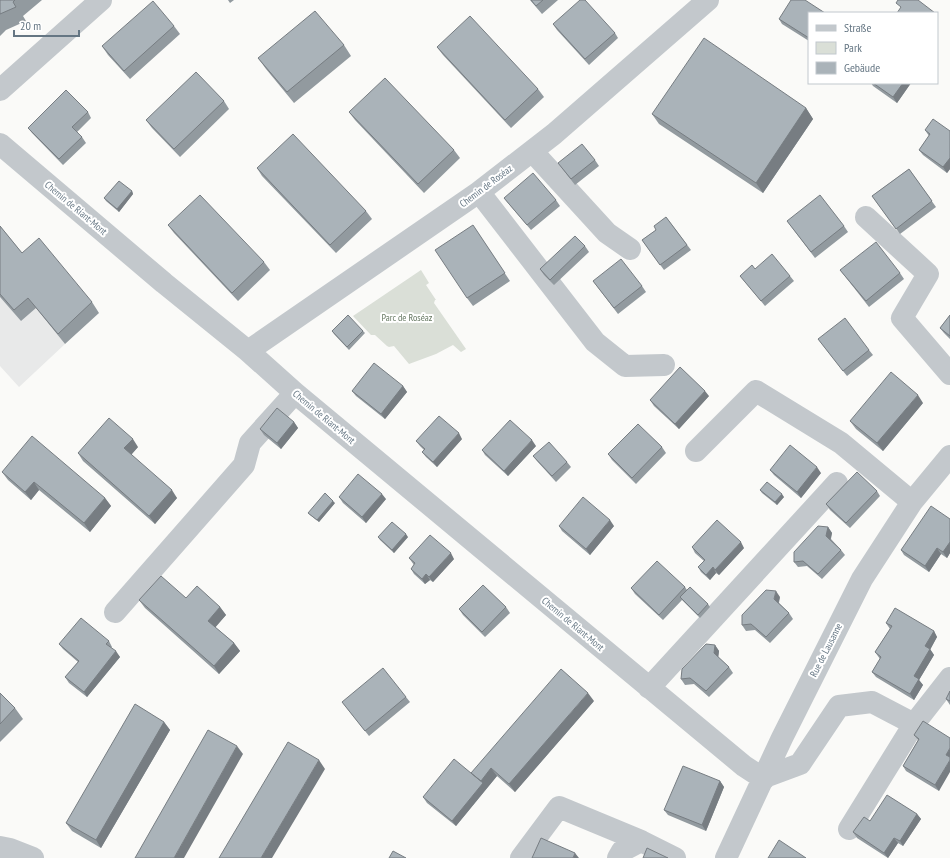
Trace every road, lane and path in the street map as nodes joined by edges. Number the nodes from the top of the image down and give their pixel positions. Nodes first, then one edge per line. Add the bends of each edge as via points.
1 (101, 0) edge
2 (708, 0) edge
3 (0, 90) edge
4 (0, 144) edge
5 (532, 151) junction
6 (479, 192) junction
7 (866, 217) dead end
8 (630, 249) dead end
9 (248, 351) junction
10 (664, 365) dead end
11 (950, 374) edge
12 (295, 393) junction
13 (696, 451) dead end
14 (950, 456) edge
15 (837, 483) dead end
16 (912, 502) junction
17 (115, 612) dead end
18 (950, 678) edge
19 (649, 688) junction
20 (914, 724) junction
21 (764, 778) junction
22 (849, 829) dead end
23 (641, 841) junction
24 (0, 848) edge
25 (33, 858) edge
26 (521, 858) edge
27 (618, 858) edge
28 (675, 858) edge
29 (726, 858) edge

1 - 3 street
2 - 5 street, Chemin de Roséaz
4 - 9 street, Chemin de Riant-Mont
5 - 6 street, Chemin de Roséaz
5 - 8 street via 607,234
6 - 9 street, Chemin de Roséaz
6 - 10 street via 595,342 626,366
7 - 11 street via 928,274 902,318
9 - 12 street, Chemin de Riant-Mont
12 - 17 street via 250,443 244,465
12 - 19 street, Chemin de Riant-Mont
13 - 16 street via 756,391 841,443
14 - 16 street, Rue de Lausanne
15 - 19 street
16 - 21 street, Rue de Lausanne via 862,579
18 - 20 street
19 - 21 street, Chemin de Riant-Mont via 744,766
20 - 21 street via 872,702 839,706 800,764
20 - 22 street
21 - 29 street, Rue de Lausanne
23 - 26 street via 559,807
23 - 27 street via 622,851
23 - 28 street
24 - 25 street

